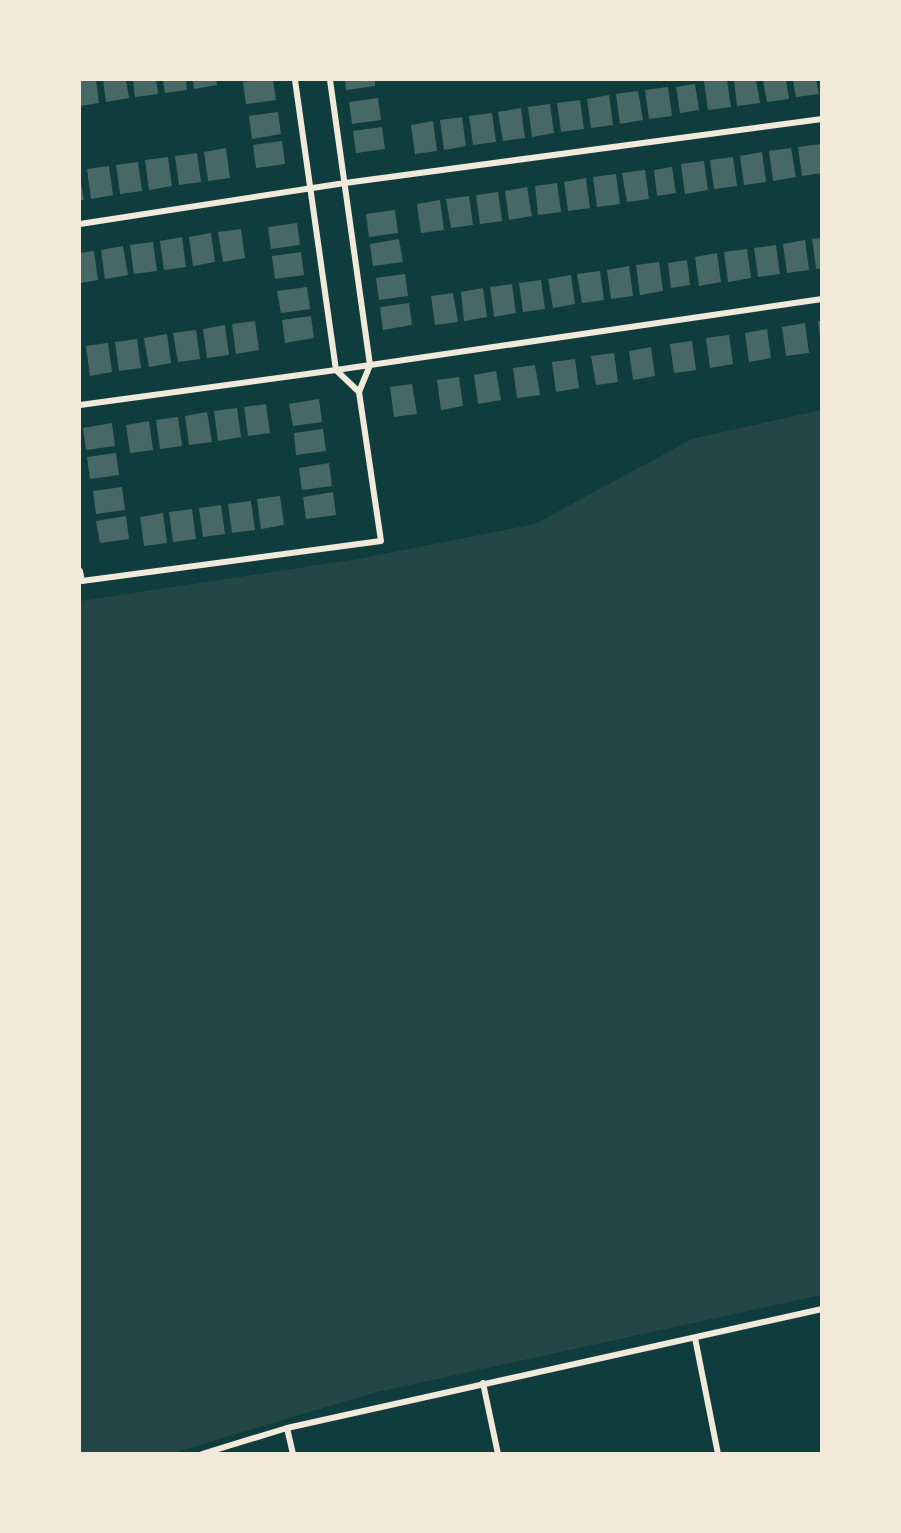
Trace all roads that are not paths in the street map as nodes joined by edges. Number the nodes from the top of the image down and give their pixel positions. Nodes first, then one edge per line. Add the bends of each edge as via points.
1 (295, 80) edge
2 (330, 80) edge
3 (822, 119) edge
4 (345, 183) junction
5 (311, 188) junction
6 (80, 224) edge
7 (822, 299) edge
8 (370, 365) junction
9 (336, 370) junction
10 (359, 392) junction
11 (80, 405) edge
12 (80, 571) edge
13 (822, 1309) edge
14 (695, 1338) junction
15 (483, 1383) junction
16 (287, 1428) junction
17 (202, 1454) edge
18 (293, 1454) edge
19 (498, 1454) edge
20 (718, 1454) edge

1 - 5 street
2 - 4 street
3 - 4 street
4 - 5 street
4 - 8 street
5 - 6 street
5 - 9 street
7 - 8 street
8 - 9 street
8 - 10 street
9 - 10 street
9 - 11 street
10 - 12 street via 381,541 82,581
13 - 14 street
14 - 15 street
14 - 20 street
15 - 16 street
15 - 19 street
16 - 17 street
16 - 18 street

